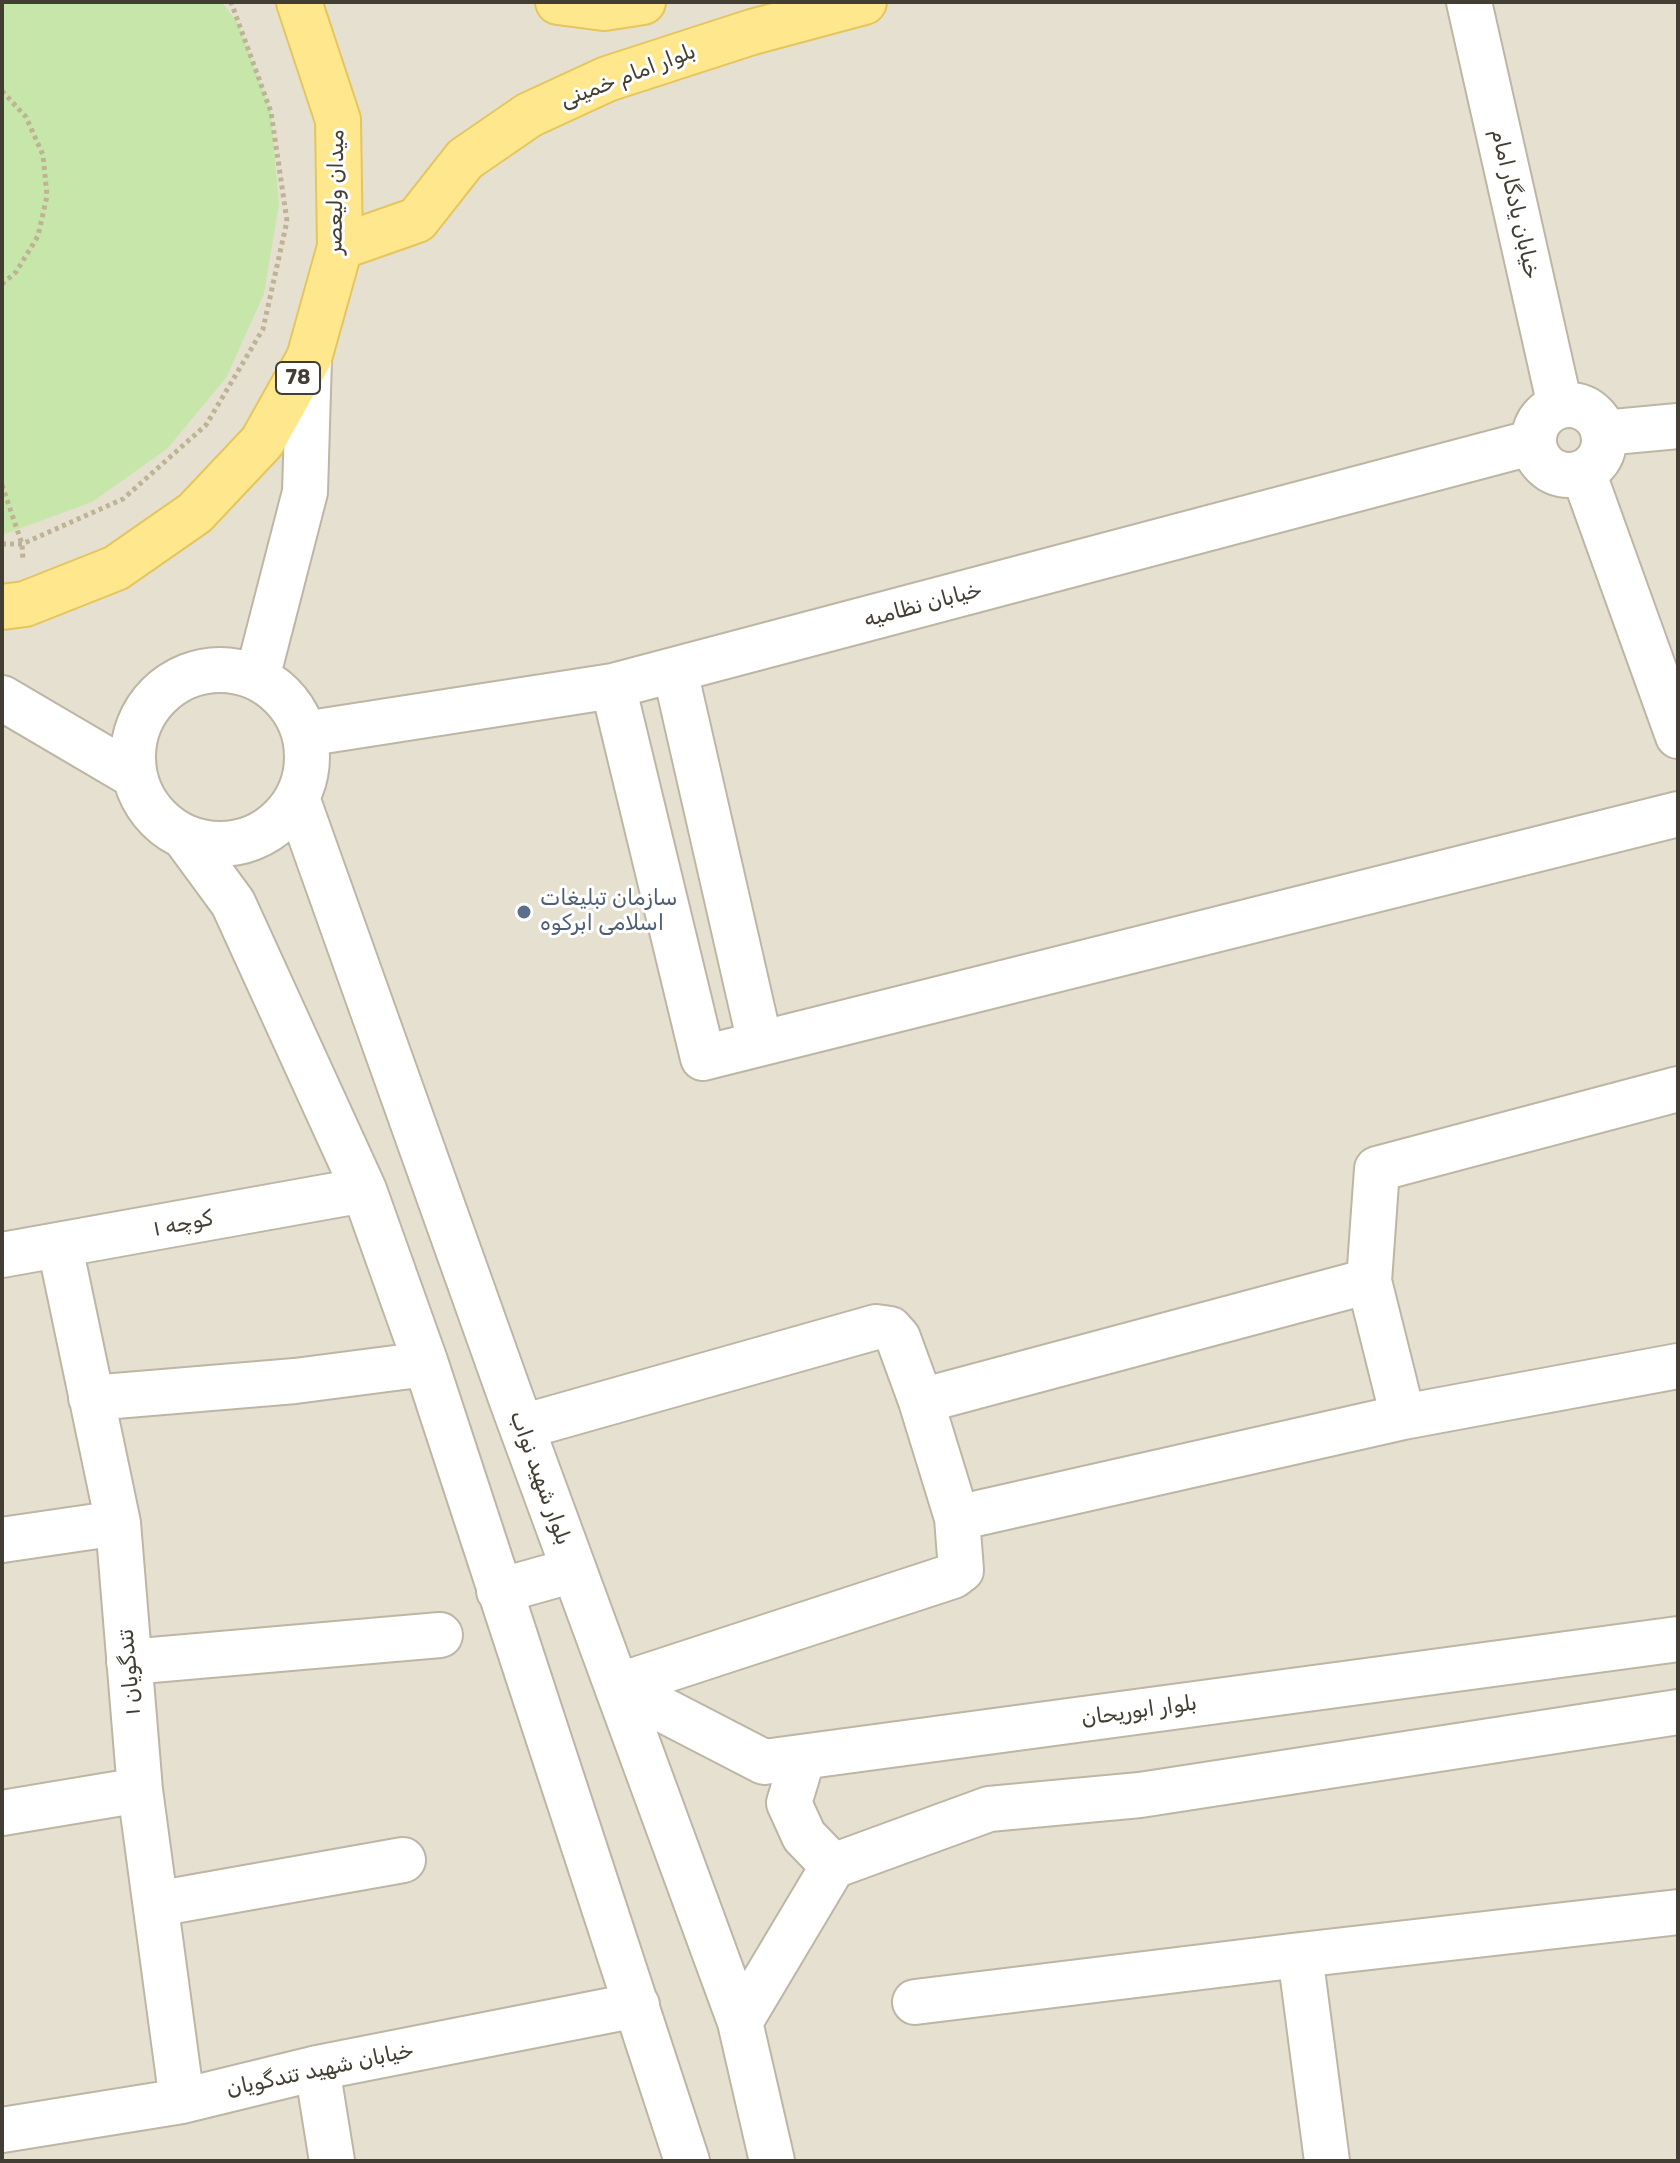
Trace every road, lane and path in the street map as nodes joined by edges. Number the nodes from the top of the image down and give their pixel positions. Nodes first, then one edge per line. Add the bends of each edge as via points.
1 (231, 2) edge
2 (299, 2) edge
3 (558, 2) edge
4 (643, 2) edge
5 (864, 2) edge
6 (1469, 2) edge
7 (2, 91) edge
8 (340, 247) junction
9 (2, 284) edge
10 (309, 358) junction
11 (1560, 406) junction
12 (1678, 426) edge
13 (1603, 433) junction
14 (1534, 442) junction
15 (1583, 472) junction
16 (2, 485) edge
17 (2, 544) edge
18 (22, 544) junction
19 (14, 606) edge
20 (675, 671) junction
21 (257, 678) junction
22 (613, 686) junction
23 (2, 698) edge
24 (304, 734) junction
25 (1678, 736) edge
26 (133, 775) junction
27 (297, 798) junction
28 (1678, 814) edge
29 (186, 839) junction
30 (718, 867) junction
31 (659, 883) junction
32 (760, 1043) junction
33 (1678, 1089) edge
34 (364, 1190) junction
35 (60, 1247) junction
36 (2, 1255) edge
37 (1369, 1281) junction
38 (426, 1364) junction
39 (1678, 1366) edge
40 (91, 1398) junction
41 (921, 1401) junction
42 (1403, 1417) junction
43 (522, 1427) junction
44 (957, 1518) junction
45 (118, 1523) junction
46 (2, 1540) edge
47 (574, 1570) junction
48 (499, 1591) junction
49 (440, 1635) dead end
50 (1678, 1639) edge
51 (129, 1662) junction
52 (617, 1686) junction
53 (1678, 1712) edge
54 (803, 1757) junction
55 (140, 1790) junction
56 (2, 1813) edge
57 (403, 1860) dead end
58 (833, 1866) junction
59 (156, 1904) junction
60 (1678, 1912) edge
61 (1300, 1955) junction
62 (915, 2002) dead end
63 (637, 2005) junction
64 (740, 2022) junction
65 (317, 2068) junction
66 (182, 2101) junction
67 (2, 2130) edge
68 (332, 2161) edge
69 (687, 2161) edge
70 (772, 2161) edge
71 (1327, 2161) edge

1 - 18 path via 271,112 287,221 263,329 206,425 194,436 123,499
2 - 8 main road, میدان ولیعصر / 78 via 338,120
3 - 4 main road via 604,8
5 - 8 main road, بلوار امام خمینی via 607,79 529,115 465,159 417,220
6 - 11 street, خیابان یادگار امام
7 - 9 path via 26,117 43,155 47,196 38,236
8 - 10 main road, میدان ولیعصر / 78
10 - 19 main road, میدان ولیعصر / 78 via 262,442 195,513 116,568
10 - 21 street via 305,492
11 - 13 street via 1583,408
11 - 14 street via 1541,419
12 - 13 street
13 - 15 street via 1600,456
14 - 15 street via 1551,470 1562,475
14 - 20 street, خیابان نظامیه
15 - 25 street
16 - 18 path
17 - 18 path
18 - 19 path
20 - 22 street, خیابان نظامیه
20 - 30 street
21 - 24 street via 282,695
21 - 26 street via 226,669 194,673 165,688 143,712 132,742
22 - 24 street, خیابان نظامیه
22 - 31 street
23 - 26 street
24 - 27 street via 306,767
26 - 29 street via 151,814
27 - 29 street via 277,824 250,840 218,845
27 - 43 street, بلوار شهید نواب
28 - 32 street
29 - 34 street via 233,903
30 - 31 street
30 - 32 street
31 - 32 street via 703,1058
33 - 37 street via 1377,1169
34 - 35 street, کوچه ۱
34 - 38 street
35 - 36 street, کوچه ۱
35 - 40 street, تندگویان ۱
37 - 41 street
37 - 42 street
38 - 40 street
38 - 48 street
39 - 42 street
40 - 45 street, تندگویان ۱
41 - 43 street via 898,1338 890,1329 876,1327
41 - 44 street
42 - 44 street
43 - 47 street, بلوار شهید نواب
44 - 52 street via 962,1562 953,1576
45 - 46 street
45 - 51 street, تندگویان ۱
47 - 48 street
47 - 52 street, بلوار شهید نواب
48 - 63 street
49 - 51 street
50 - 54 street, بلوار ابوریحان
51 - 55 street, تندگویان ۱
52 - 54 street, بلوار ابوریحان via 764,1762
52 - 64 street, بلوار شهید نواب
53 - 58 street via 1140,1795 989,1809
54 - 58 street via 789,1803 804,1836
55 - 56 street
55 - 59 street, تندگویان ۱
57 - 59 street
58 - 64 street
59 - 66 street, تندگویان ۱
60 - 61 street
61 - 62 street
61 - 71 street
63 - 65 street, خیابان شهید تندگویان
63 - 69 street
64 - 70 street, بلوار شهید نواب
65 - 66 street, خیابان شهید تندگویان
65 - 68 street
66 - 67 street, خیابان شهید تندگویان

